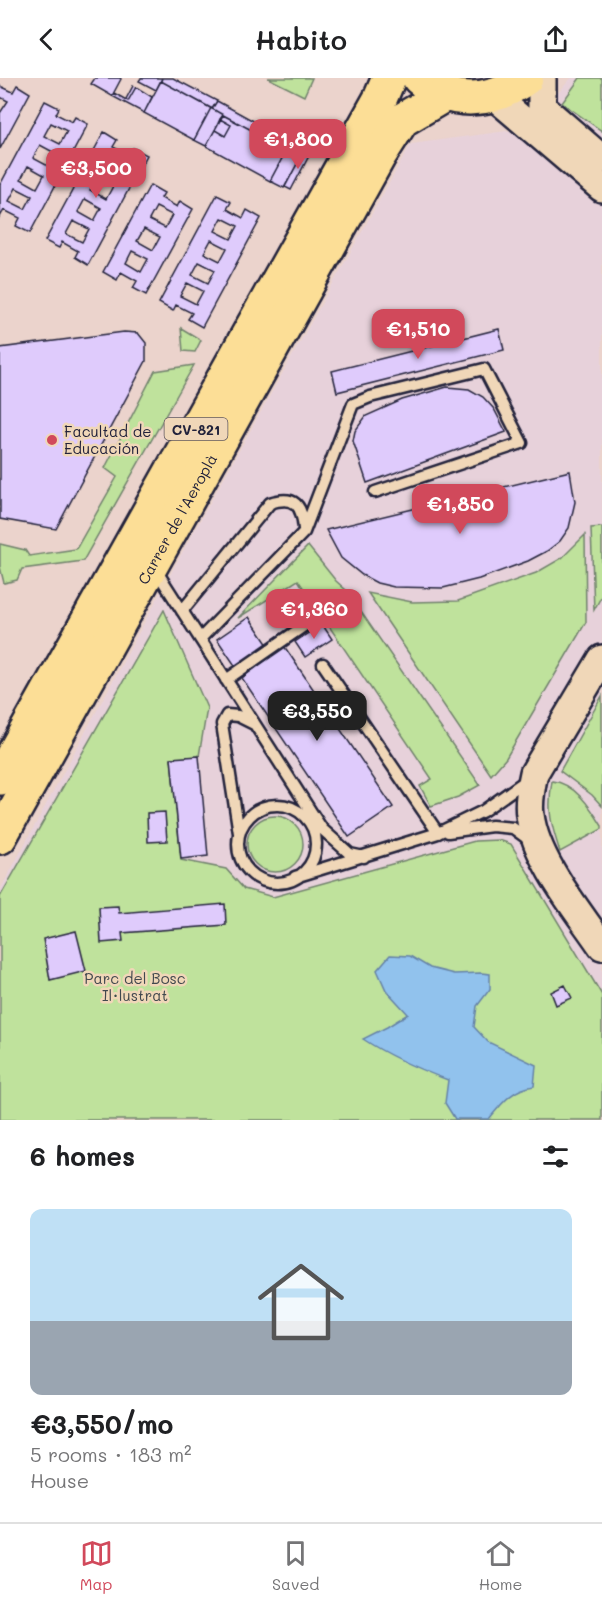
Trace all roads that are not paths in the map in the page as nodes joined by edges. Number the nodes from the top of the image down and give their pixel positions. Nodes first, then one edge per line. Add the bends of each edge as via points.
1 (389, 78) edge
2 (526, 78) edge
3 (542, 78) edge
4 (433, 86) edge
5 (494, 96) junction
6 (602, 159) edge
7 (602, 188) edge
8 (375, 492) dead end
9 (304, 532) junction
10 (152, 564) junction
11 (182, 611) junction
12 (314, 618) dead end
13 (200, 639) junction
14 (602, 659) edge
15 (323, 664) dead end
16 (226, 680) junction
17 (254, 724) junction
18 (534, 773) junction
19 (0, 778) edge
20 (438, 833) junction
21 (239, 834) junction
22 (0, 837) edge
23 (538, 847) junction
24 (364, 858) junction
25 (295, 878) junction
26 (602, 946) edge

1 - 19 main road, Carrer de l'Aeroplà / CV-821
2 - 5 main road, CV-821
3 - 6 street via 542,107
4 - 5 main road, CV-821 via 462,98
4 - 10 main road, Carrer de l'Aeroplà / CV-821 via 402,120 379,156
5 - 7 street
8 - 9 lane via 522,443 484,369 370,396 353,404
9 - 11 lane via 302,512 294,503 282,499 270,503
9 - 13 lane
10 - 11 lane
10 - 22 main road, Carrer de l'Aeroplà / CV-821
11 - 13 lane
12 - 16 lane
13 - 16 lane
14 - 18 street
15 - 20 lane
16 - 17 lane
17 - 21 lane via 226,715 222,724
17 - 24 lane via 322,829 350,854
18 - 20 lane via 483,811
18 - 23 street via 530,815
20 - 23 lane via 492,826 513,828
20 - 24 lane
21 - 25 lane via 240,856 255,876 281,882
21 - 25 lane via 249,816 261,808 281,805 304,815 312,826 316,850 313,860
23 - 26 street
24 - 25 lane

